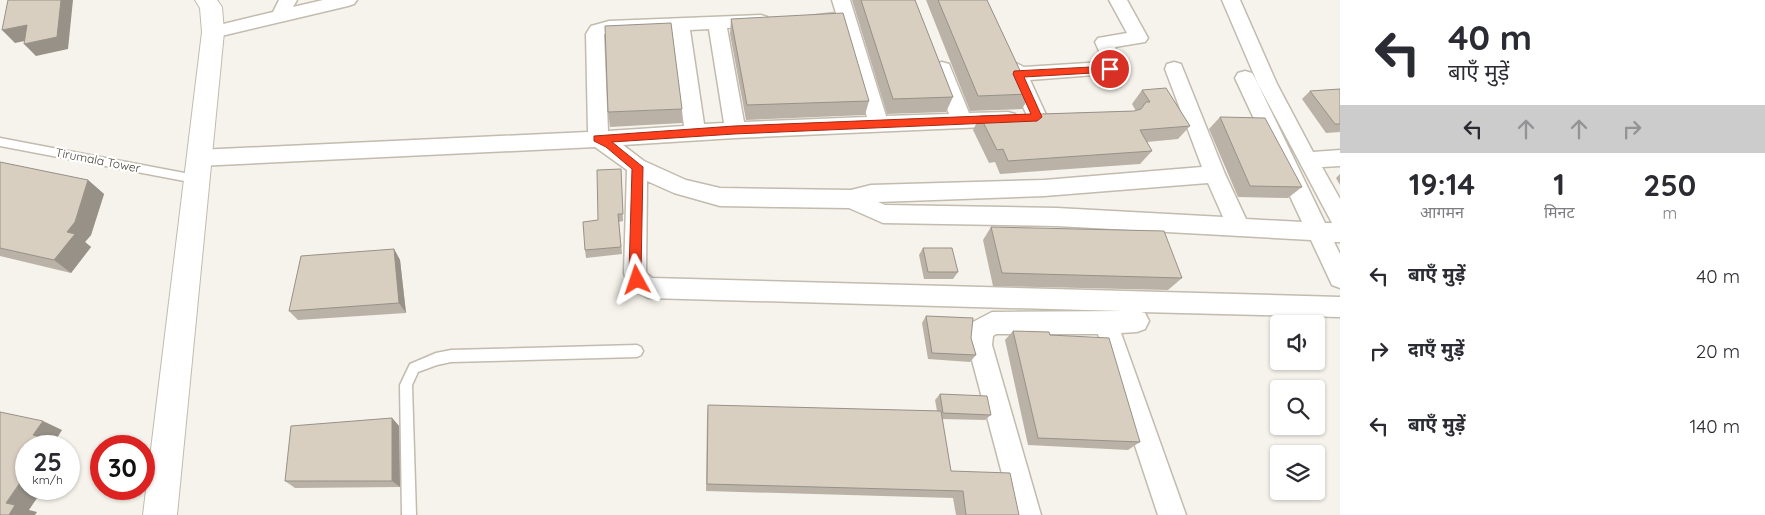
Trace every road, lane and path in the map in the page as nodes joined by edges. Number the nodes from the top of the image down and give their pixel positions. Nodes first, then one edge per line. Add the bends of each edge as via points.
1 (206, 0) edge
2 (348, 0) edge
3 (841, 0) edge
4 (1118, 0) edge
5 (1231, 0) edge
6 (284, 8) edge
7 (848, 19) junction
8 (801, 20) edge
9 (782, 21) edge
10 (717, 22) junction
11 (680, 24) junction
12 (213, 32) junction
13 (935, 52) edge
14 (1174, 69) dead end
15 (1244, 78) dead end
16 (962, 121) junction
17 (879, 124) junction
18 (734, 130) junction
19 (695, 132) junction
20 (598, 139) junction
21 (0, 142) edge
22 (1340, 158) edge
23 (1307, 160) junction
24 (637, 167) junction
25 (197, 168) junction
26 (1215, 174) junction
27 (1044, 188) junction
28 (852, 199) junction
29 (1057, 216) junction
30 (1340, 218) edge
31 (1239, 228) junction
32 (1317, 232) junction
33 (1340, 233) edge
34 (1340, 278) edge
35 (1340, 307) edge
36 (1137, 321) dead end
37 (1106, 323) junction
38 (637, 351) dead end
39 (160, 515) edge
40 (409, 515) edge
41 (1027, 515) edge
42 (1172, 515) edge

1 - 12 street via 211,7
2 - 6 street
3 - 7 street
4 - 16 street via 1139,38 1104,42 1115,66 1113,68 1014,66 1047,117
5 - 23 street via 1266,81
6 - 12 street
7 - 8 street
7 - 17 street
9 - 10 street
10 - 11 street
10 - 18 street
11 - 19 street
11 - 20 street via 609,27 594,34
12 - 25 street
13 - 16 street
14 - 26 street
15 - 32 street
16 - 17 street
17 - 18 street
18 - 19 street
19 - 20 street
20 - 24 street
20 - 25 street
21 - 25 lane, Tirumala Tower
22 - 23 street
23 - 30 street
24 - 28 street via 681,187 720,197
24 - 35 street via 635,273 637,280 648,288
25 - 39 street
26 - 27 street
26 - 31 street
27 - 28 street via 871,194
27 - 29 street
28 - 29 street via 883,214
29 - 31 street
31 - 32 street
32 - 33 street
32 - 34 street
36 - 37 street
37 - 41 street via 992,323 981,330 980,345
37 - 42 street
38 - 40 lane via 451,356 414,368 406,385

